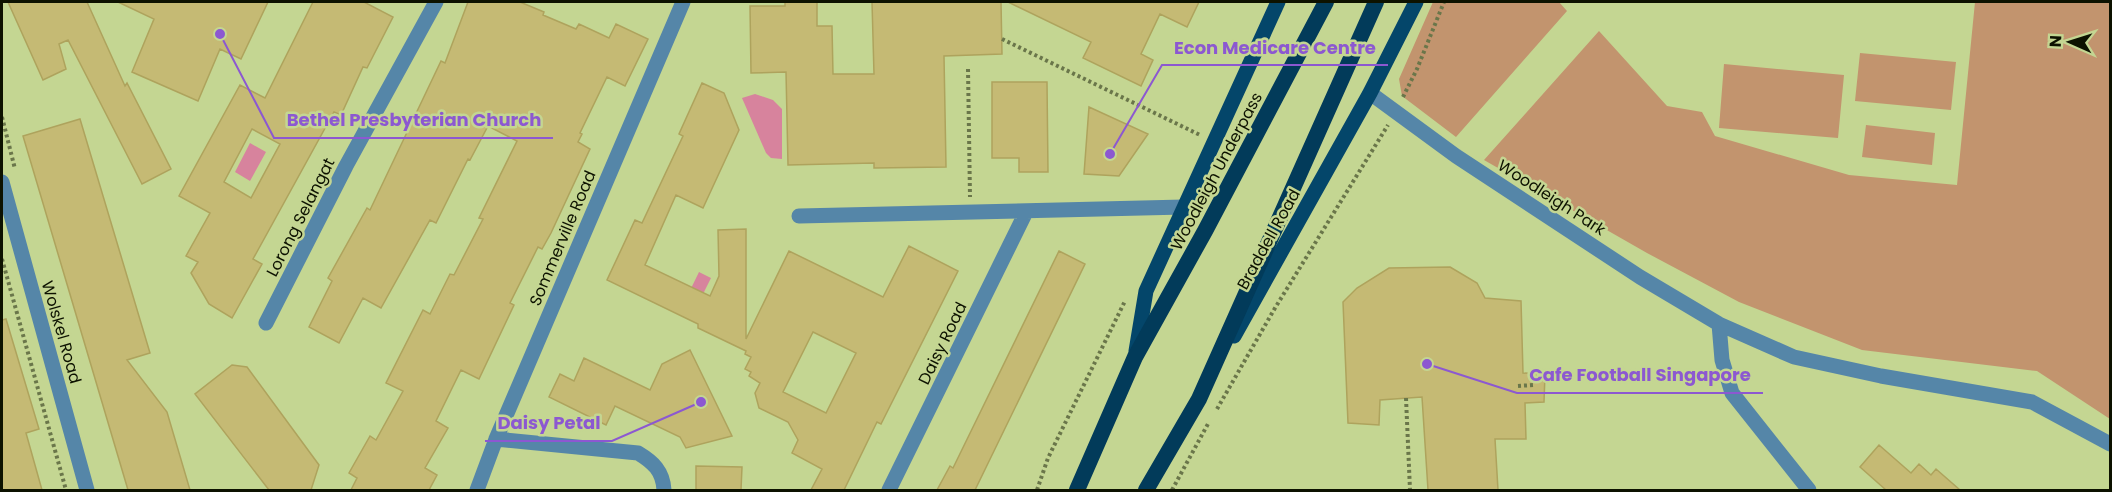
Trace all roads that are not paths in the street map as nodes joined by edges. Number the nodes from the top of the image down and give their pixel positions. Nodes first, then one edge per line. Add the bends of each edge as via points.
1 (435, 2) edge
2 (683, 2) edge
3 (1278, 2) edge
4 (1326, 2) edge
5 (1376, 2) edge
6 (1416, 2) edge
7 (1370, 93) junction
8 (2, 182) edge
9 (1184, 207) junction
10 (1026, 212) junction
11 (799, 216) dead end
12 (266, 323) dead end
13 (1719, 324) junction
14 (1136, 357) junction
15 (1199, 399) junction
16 (496, 439) junction
17 (2110, 444) edge
18 (87, 490) edge
19 (477, 490) edge
20 (664, 490) edge
21 (889, 490) edge
22 (1077, 490) edge
23 (1146, 490) edge
24 (1809, 490) edge

1 - 12 street, Lorong Selangat
2 - 16 street, Sommerville Road
3 - 9 main road
4 - 14 highway, Woodleigh Underpass
5 - 15 highway
6 - 7 main road, Braddell Road
7 - 13 street, Woodleigh Park via 1456,156
7 - 15 main road, Braddell Road
8 - 18 street, Wolskel Road
9 - 10 street
9 - 14 main road via 1146,291
10 - 11 street
10 - 21 street, Daisy Road
13 - 17 street, Woodleigh Park via 1794,357 2032,402
13 - 24 street via 1722,360 1732,393
14 - 22 highway
15 - 23 highway, Braddell Road
16 - 19 street, Sommerville Road
16 - 20 street via 638,453 655,464

